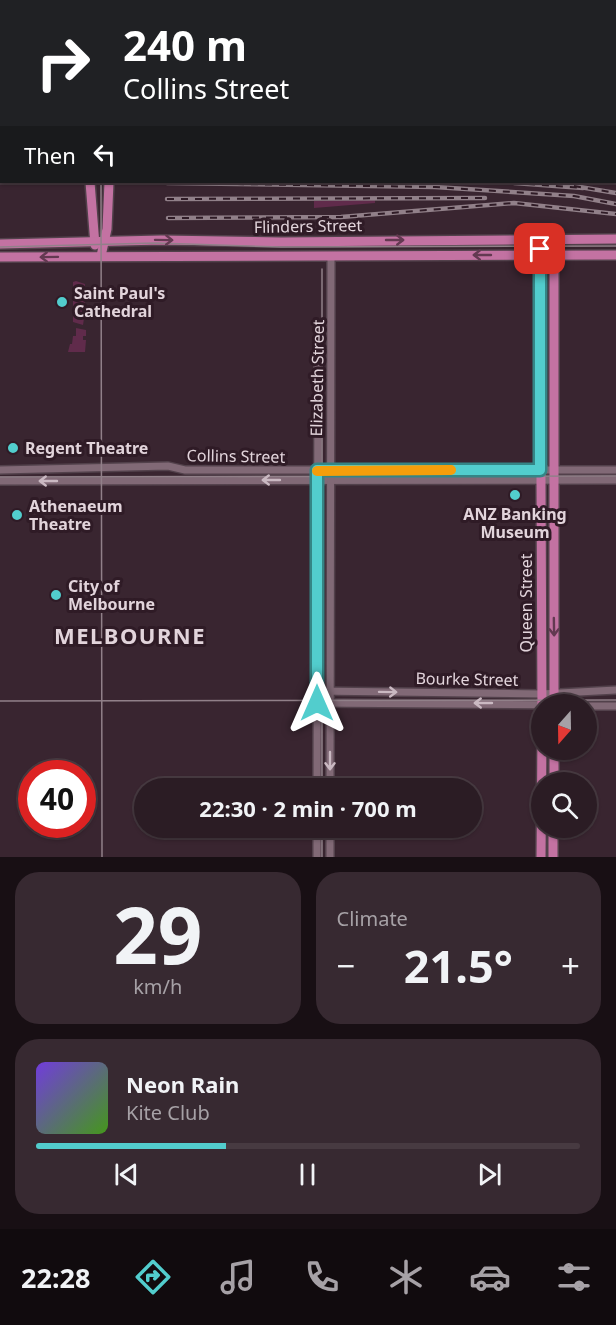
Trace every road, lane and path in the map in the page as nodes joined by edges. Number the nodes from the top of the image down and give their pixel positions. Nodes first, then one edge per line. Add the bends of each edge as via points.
1 (90, 183) edge
2 (109, 183) edge
3 (616, 239) edge
4 (540, 240) junction
5 (554, 240) junction
6 (105, 241) junction
7 (95, 242) junction
8 (281, 242) junction
9 (0, 244) edge
10 (540, 255) junction
11 (554, 255) junction
12 (616, 255) edge
13 (99, 256) junction
14 (281, 256) junction
15 (331, 256) junction
16 (0, 257) edge
17 (540, 279) junction
18 (554, 279) junction
19 (318, 361) dead end
20 (553, 413) junction
21 (540, 414) junction
22 (0, 470) edge
23 (317, 470) junction
24 (330, 470) junction
25 (540, 470) junction
26 (616, 470) edge
27 (553, 475) junction
28 (317, 480) junction
29 (330, 480) junction
30 (541, 480) junction
31 (616, 480) edge
32 (0, 481) edge
33 (541, 520) junction
34 (554, 520) junction
35 (616, 690) edge
36 (317, 691) junction
37 (330, 691) junction
38 (541, 694) edge
39 (554, 694) edge
40 (593, 694) edge
41 (531, 702) edge
42 (317, 703) junction
43 (330, 703) junction
44 (531, 703) edge
45 (597, 706) edge
46 (616, 706) edge
47 (542, 760) edge
48 (317, 778) edge
49 (330, 778) edge
50 (317, 838) edge
51 (330, 838) edge
52 (554, 838) edge
53 (317, 857) edge
54 (330, 857) edge
55 (541, 857) edge
56 (553, 857) edge

1 - 7 main road
2 - 6 main road
3 - 5 main road, Flinders Street
4 - 5 main road, Flinders Street
8 -> 4 main road, Flinders Street
4 - 10 main road, Queen Street
5 - 11 main road, Queen Street
6 - 7 main road, Flinders Street
6 -> 8 main road, Flinders Street
6 - 13 main road
7 - 9 main road, Flinders Street
7 - 13 main road
8 - 14 main road
10 - 11 main road, Flinders Street
10 -> 15 main road, Flinders Street
10 - 17 main road, Queen Street
11 - 12 main road, Flinders Street
11 - 18 main road, Queen Street
13 - 14 main road, Flinders Street
13 -> 16 main road, Flinders Street
14 - 15 main road, Flinders Street
15 - 24 street, Elizabeth Street
17 - 18 main road
17 - 21 main road, Queen Street
18 - 20 main road, Queen Street
19 - 23 street, Elizabeth Street
20 - 21 main road
20 - 27 main road, Queen Street
21 - 25 main road, Queen Street
22 - 23 street, Collins Street via 170,466 185,470
23 - 24 street, Collins Street
23 - 28 street, Elizabeth Street
24 - 25 street, Collins Street
24 - 29 street, Elizabeth Street
25 - 27 street, Collins Street
25 - 30 main road, Queen Street
26 - 27 street, Collins Street
27 - 30 street, Collins Street
27 - 31 street, Collins Street
27 - 34 main road, Queen Street
28 - 29 street, Collins Street
28 -> 32 street, Collins Street
28 - 36 street, Elizabeth Street
29 - 30 street, Collins Street
29 - 37 street, Elizabeth Street
30 - 33 main road, Queen Street
33 - 34 main road
33 - 38 main road, Queen Street
34 -> 39 main road, Queen Street
35 - 40 street, Bourke Street
36 - 37 street, Bourke Street
36 - 42 street, Elizabeth Street
37 -> 41 street, Bourke Street
37 - 43 street, Elizabeth Street
42 - 43 street, Bourke Street
42 - 48 street, Elizabeth Street
44 -> 43 street, Bourke Street
43 -> 49 street, Elizabeth Street
45 - 46 street
47 - 55 main road
50 - 53 street
51 - 54 street
52 - 56 main road

